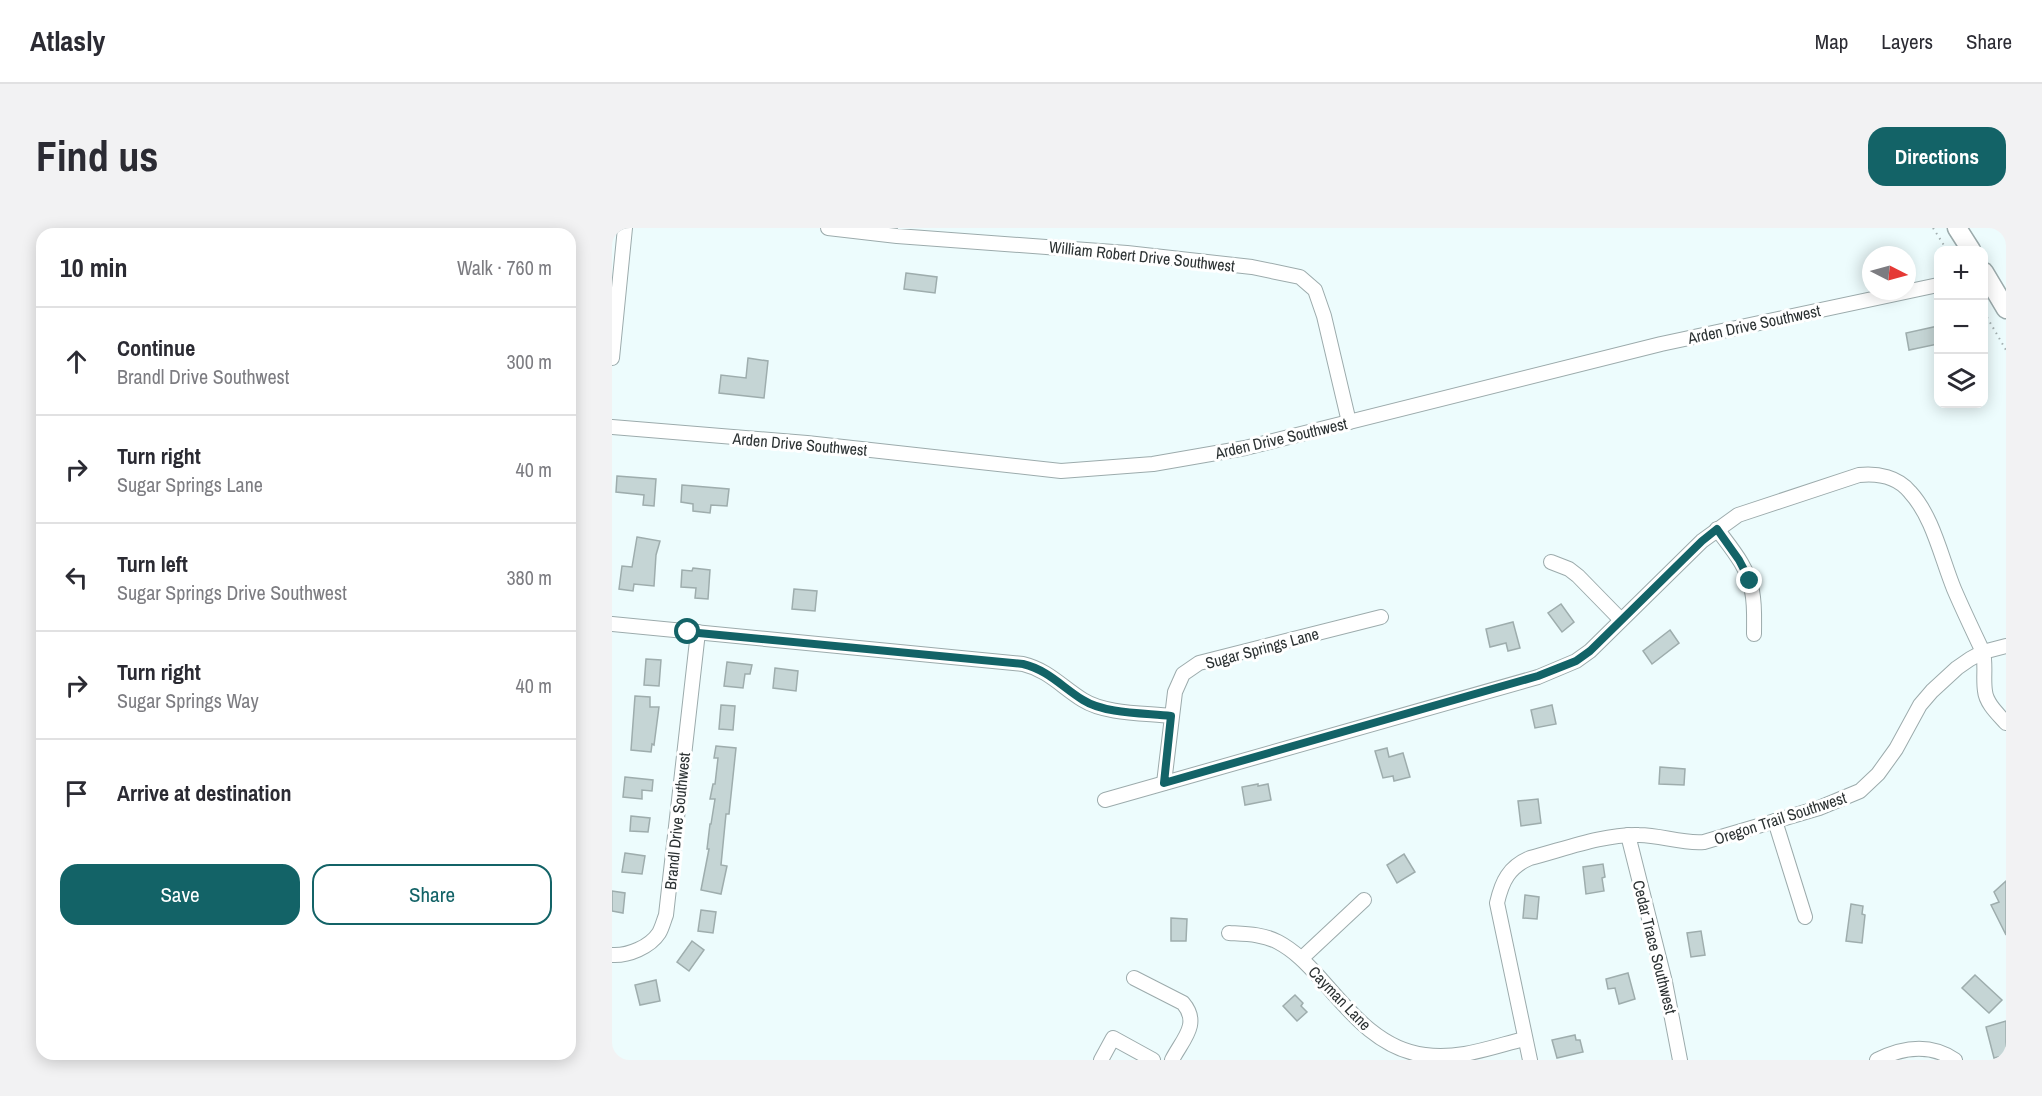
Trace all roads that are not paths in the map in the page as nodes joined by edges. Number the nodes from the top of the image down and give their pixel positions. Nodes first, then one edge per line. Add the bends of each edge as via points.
1 (625, 228) edge
2 (828, 228) edge
3 (1957, 228) edge
4 (1968, 246) edge
5 (1988, 280) edge
6 (1934, 286) edge
7 (2006, 309) edge
8 (612, 358) edge
9 (1349, 422) junction
10 (612, 427) edge
11 (1717, 529) junction
12 (1551, 562) dead end
13 (1381, 617) dead end
14 (1621, 620) junction
15 (612, 624) edge
16 (698, 632) junction
17 (1754, 634) dead end
18 (2006, 646) edge
19 (1983, 652) junction
20 (1171, 716) junction
21 (2006, 723) edge
22 (1164, 783) junction
23 (1105, 800) dead end
24 (1775, 821) junction
25 (1628, 835) junction
26 (1364, 900) dead end
27 (1805, 917) dead end
28 (1229, 933) dead end
29 (612, 955) edge
30 (1302, 958) junction
31 (1134, 978) dead end
32 (1524, 1039) junction
33 (1422, 1058) edge
34 (1101, 1060) edge
35 (1153, 1060) edge
36 (1172, 1060) edge
37 (1530, 1060) edge
38 (1680, 1060) edge
39 (1877, 1060) edge
40 (1955, 1060) edge

1 - 8 street
2 - 9 street, William Robert Drive Southwest via 1127,253 1252,267 1300,277 1315,290 1324,316
3 - 4 main road
5 - 7 main road
6 - 9 street, Arden Drive Southwest via 1661,344
9 - 10 street, Arden Drive Southwest via 1245,448 1153,464 1061,471 807,443
11 - 14 street
11 - 17 street via 1750,581
11 - 19 street via 1751,510 1860,475 1889,478 1910,490 1920,505
12 - 14 street via 1578,576
13 - 20 street, Sugar Springs Lane via 1199,663 1183,675 1174,692
14 - 22 street via 1576,661 1549,673
15 - 16 street
16 - 20 street via 1023,664 1049,674 1099,708
16 - 29 street, Brandl Drive Southwest via 666,915 659,934 644,946 622,956
18 - 19 street, Oregon Trail Southwest
19 - 21 street via 1984,690
19 - 24 street, Oregon Trail Southwest via 1957,668 1932,691 1868,785 1835,803
20 - 22 street, Sugar Springs Lane
22 - 23 street
24 - 25 street, Oregon Trail Southwest via 1696,843
24 - 27 street
25 - 32 street, Oregon Trail Southwest via 1530,858 1518,863 1504,880 1497,903 1498,917
25 - 38 street, Cedar Trace Southwest
26 - 30 street
28 - 30 street, Cayman Lane via 1265,937
30 - 33 street, Cayman Lane via 1365,1027
31 - 36 street via 1183,1003 1189,1010 1191,1026
32 - 33 street, Cayman Lane via 1461,1055
32 - 37 street, Oregon Trail Southwest
34 - 35 street via 1113,1038
39 - 40 street via 1917,1048 1938,1051

